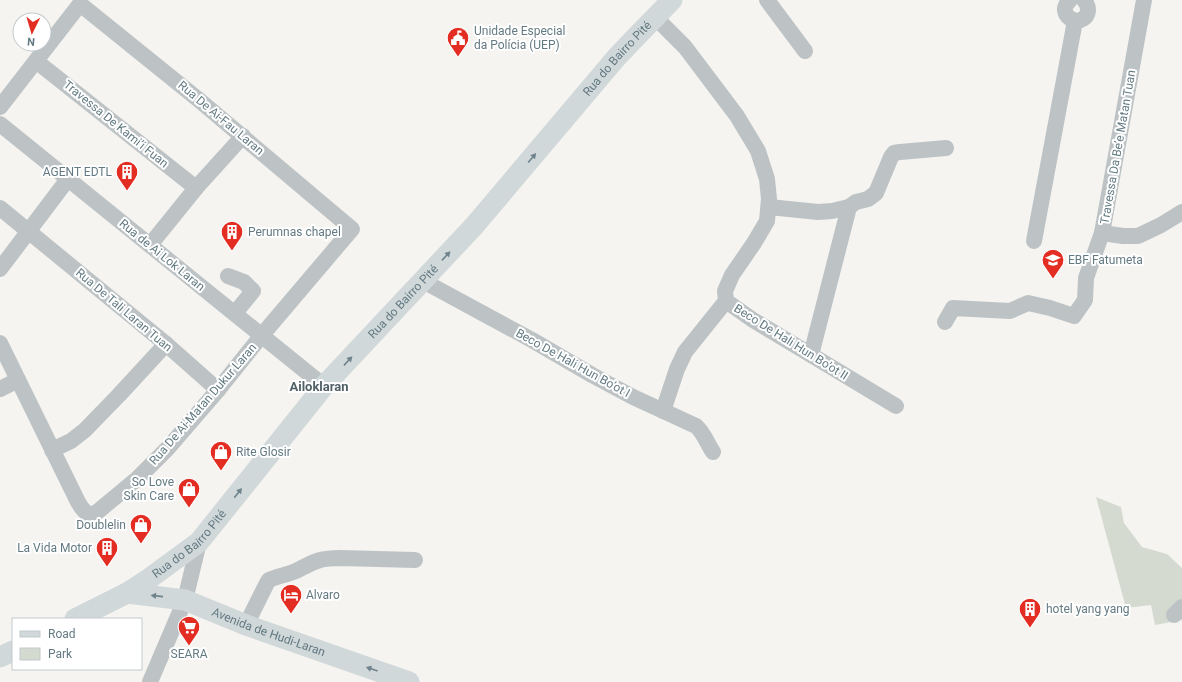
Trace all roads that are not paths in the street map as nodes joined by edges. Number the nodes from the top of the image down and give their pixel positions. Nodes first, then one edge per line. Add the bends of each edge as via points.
1 (672, 0) edge
2 (767, 0) edge
3 (1070, 0) edge
4 (1084, 0) edge
5 (1144, 0) edge
6 (656, 17) junction
7 (1075, 21) junction
8 (806, 51) dead end
9 (36, 61) junction
10 (0, 107) edge
11 (0, 124) edge
12 (243, 136) junction
13 (946, 148) dead end
14 (68, 179) junction
15 (196, 188) junction
16 (768, 207) junction
17 (849, 207) junction
18 (0, 208) edge
19 (1182, 212) edge
20 (29, 231) junction
21 (1102, 233) junction
22 (1034, 241) dead end
23 (150, 245) junction
24 (0, 269) edge
25 (228, 276) dead end
26 (423, 280) junction
27 (726, 301) junction
28 (235, 313) junction
29 (945, 322) dead end
30 (262, 335) junction
31 (0, 343) edge
32 (166, 344) junction
33 (811, 355) junction
34 (18, 380) junction
35 (324, 386) junction
36 (0, 389) edge
37 (218, 390) junction
38 (896, 406) dead end
39 (663, 411) junction
40 (52, 450) junction
41 (713, 452) dead end
42 (199, 542) junction
43 (415, 560) dead end
44 (127, 593) junction
45 (185, 600) junction
46 (77, 618) edge
47 (246, 625) junction
48 (12, 651) edge
49 (0, 657) edge
50 (150, 682) edge
51 (409, 682) edge

1 - 6 main road, Rua do Bairro Pité
2 - 8 street
3 - 7 street via 1066,4 1065,12
4 - 7 street via 1088,10 1086,16
5 - 21 street, Travessa Da Be’e Matan Tuan
6 - 16 street, Beco De Hali Hun Bo’ot II via 685,47 737,116 758,151 767,179 770,199
26 -> 6 main road, Rua do Bairro Pité via 474,226 616,58
7 - 22 street
9 - 10 street, Rua De Ai-Fau Laran
9 - 12 street, Rua De Ai-Fau Laran via 80,4
9 - 15 street, Travessa De Kami’i Fuan
11 - 14 street, Rua de Ai Lok Laran
12 - 15 street
12 - 30 street, Rua De Ai-Fau Laran via 352,229
13 - 17 street via 894,154 876,193
14 - 20 street
14 - 23 street, Rua de Ai Lok Laran
15 - 23 street
16 - 17 street via 818,212
16 - 27 street, Beco De Hali Hun Bo’ot II via 767,221 732,275 725,291
17 - 33 street
18 - 20 street, Rua De Tali Laran Tuan
19 - 21 street, Travessa Da Be’e Matan Tuan via 1138,236
20 - 24 street
20 - 32 street, Rua De Tali Laran Tuan
21 - 29 street via 1086,278 1085,300 1074,316 1028,302 1010,311 953,308
23 - 28 street, Rua de Ai Lok Laran
25 - 28 street via 244,282 254,291
35 -> 26 main road, Rua do Bairro Pité
26 - 39 street, Beco De Hali Hun Bo’ot I via 592,375
27 - 33 street, Beco De Hali Hun Bo’ot II
27 - 39 street via 686,352 677,368
28 - 30 street, Rua de Ai Lok Laran
30 - 35 street, Rua de Ai Lok Laran
30 - 37 street, Rua De Ai-Matan Dukur Laran
31 - 34 street, Rua De Ai-Matan Dukur Laran
32 - 37 street, Rua De Tali Laran Tuan
32 - 40 street via 85,430 71,441
33 - 38 street, Beco De Hali Hun Bo’ot II
34 - 36 street
34 - 40 street, Rua De Ai-Matan Dukur Laran
42 -> 35 main road, Rua do Bairro Pité
37 - 40 street, Rua De Ai-Matan Dukur Laran via 137,479 96,512 88,514 83,510
39 - 41 street, Beco De Hali Hun Bo’ot I via 696,426
42 - 44 main road, Rua do Bairro Pité
42 - 45 street
43 - 47 street via 318,560 295,572 266,582
45 -> 44 main road, Avenida de Hudi-Laran
44 - 46 main road, Rua do Bairro Pité
45 - 47 main road, Avenida de Hudi-Laran
45 - 50 street
51 -> 47 main road, Avenida de Hudi-Laran
48 - 49 main road

